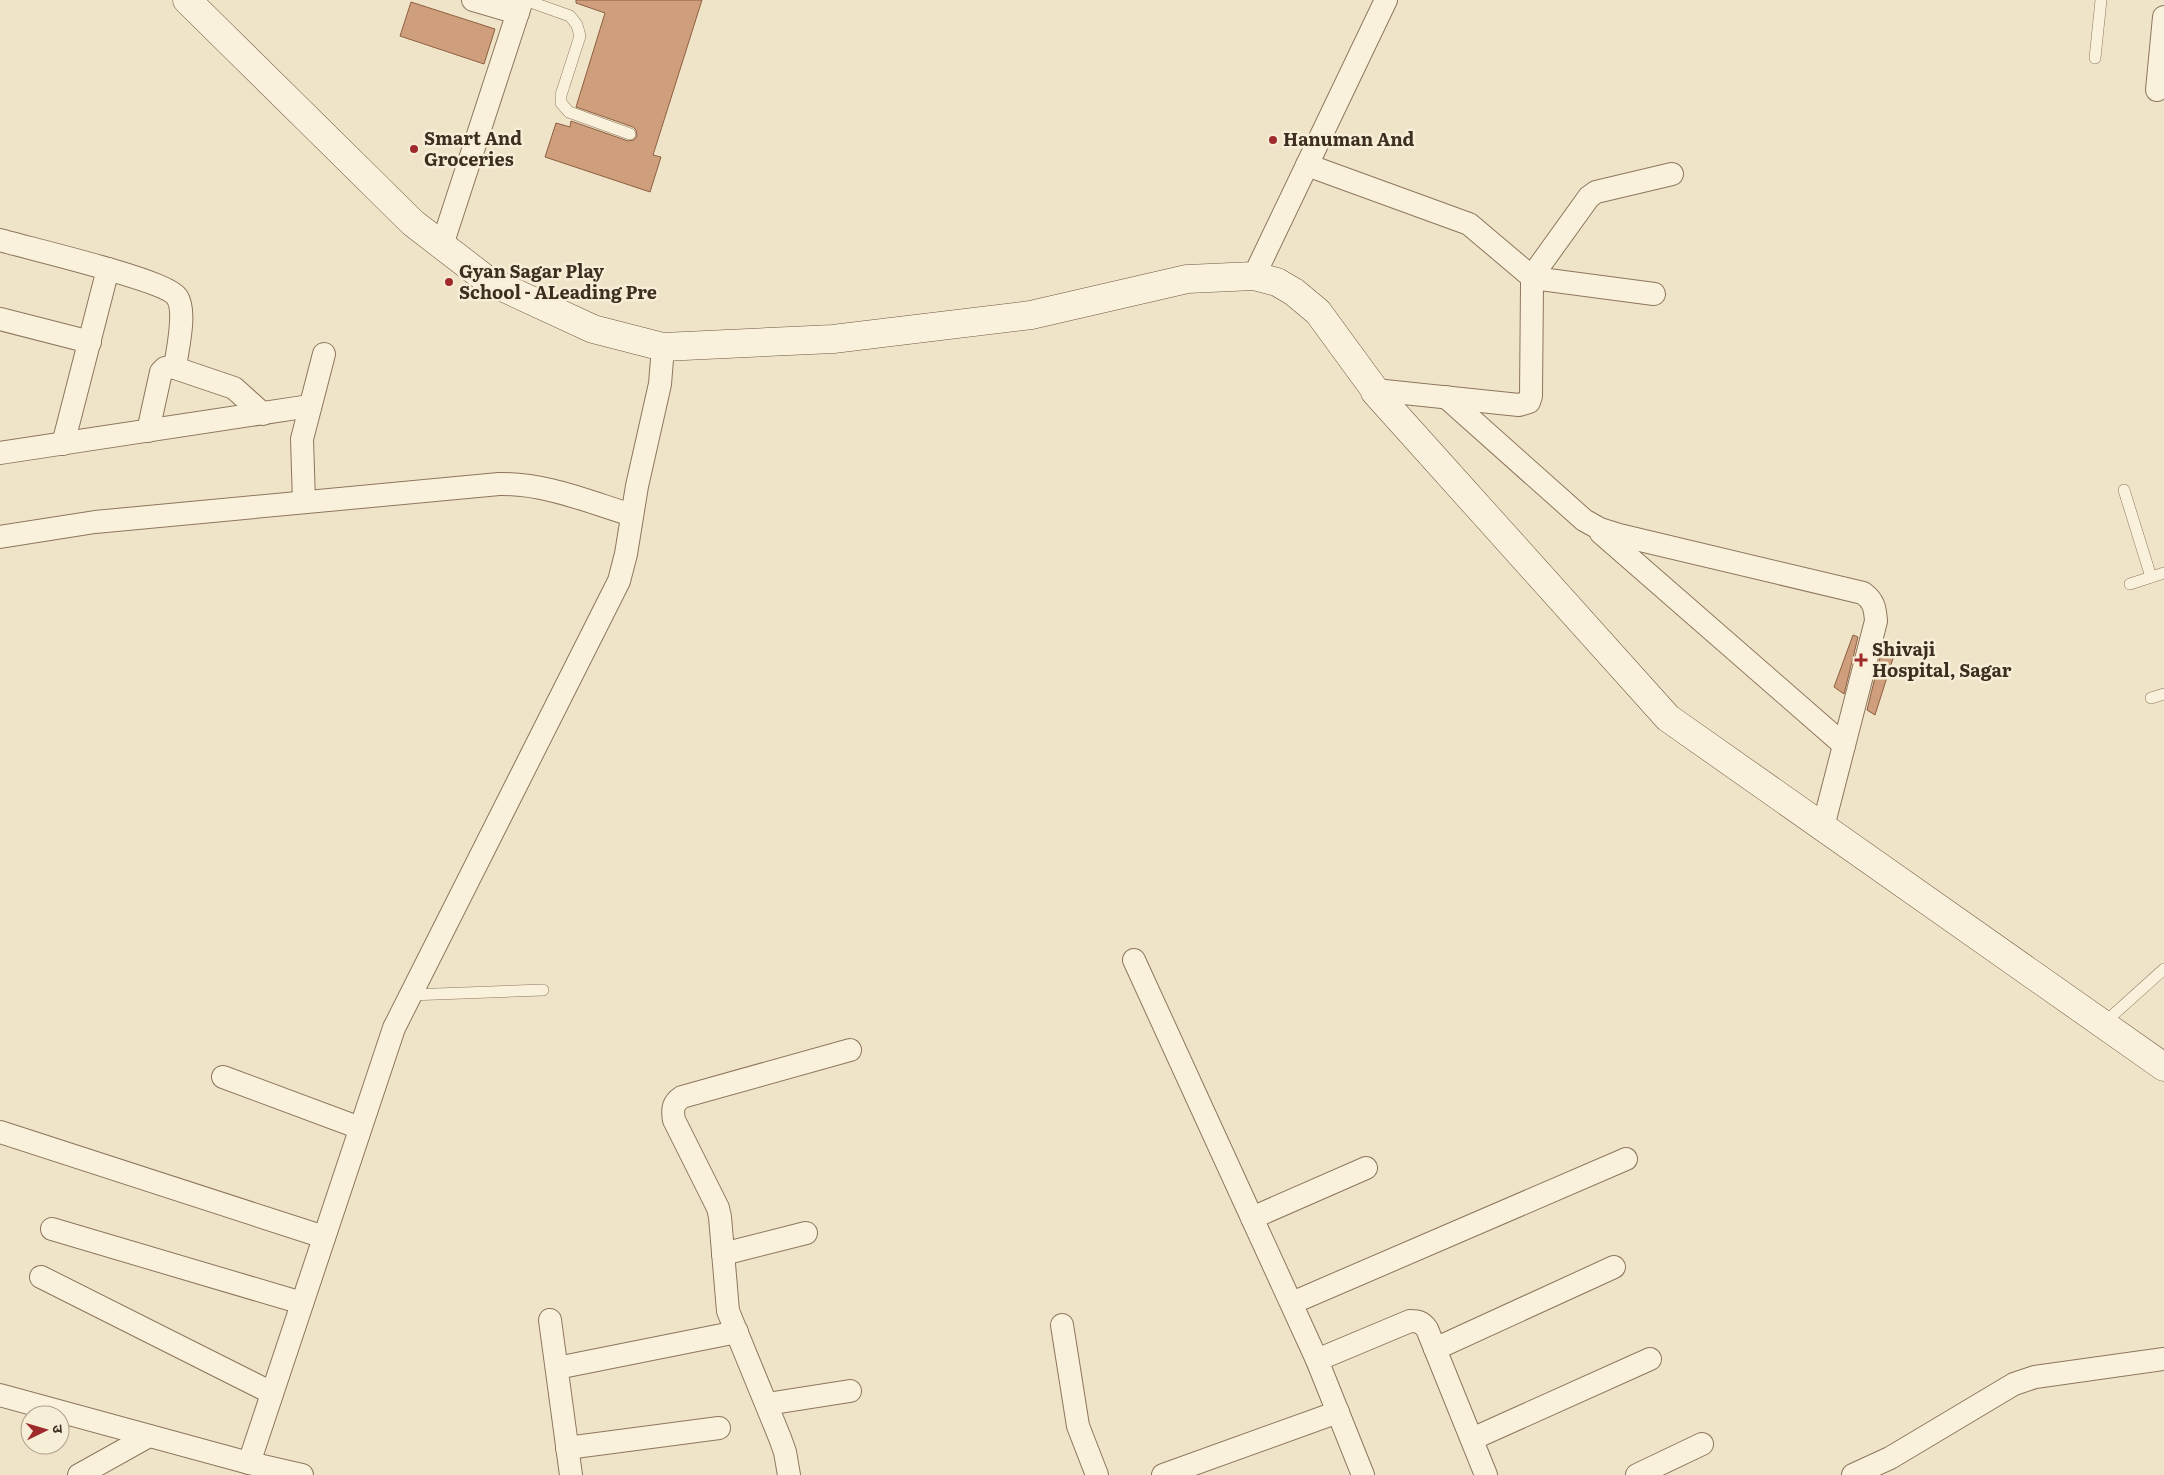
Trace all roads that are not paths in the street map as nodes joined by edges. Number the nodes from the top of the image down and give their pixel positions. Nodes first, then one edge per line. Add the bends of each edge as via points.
1 (187, 0) edge
2 (473, 0) edge
3 (1386, 0) edge
4 (2101, 0) edge
5 (522, 4) edge
6 (2164, 17) edge
7 (2095, 58) dead end
8 (2157, 90) dead end
9 (630, 134) dead end
10 (1307, 165) junction
11 (1672, 174) dead end
12 (0, 240) edge
13 (442, 245) junction
14 (108, 269) junction
15 (1254, 276) junction
16 (1533, 278) junction
17 (1654, 294) dead end
18 (0, 320) edge
19 (90, 342) junction
20 (663, 347) junction
21 (324, 354) dead end
22 (175, 368) junction
23 (1375, 390) junction
24 (1446, 397) junction
25 (310, 406) junction
26 (263, 414) junction
27 (148, 431) junction
28 (63, 444) junction
29 (0, 453) edge
30 (2124, 490) dead end
31 (304, 502) junction
32 (632, 515) junction
33 (1589, 523) junction
34 (0, 537) edge
35 (2164, 573) edge
36 (2151, 577) junction
37 (2130, 584) dead end
38 (2164, 694) edge
39 (2151, 698) dead end
40 (1844, 745) junction
41 (1824, 827) junction
42 (1134, 960) dead end
43 (2164, 969) edge
44 (543, 990) dead end
45 (410, 995) junction
46 (2103, 1024) junction
47 (850, 1050) dead end
48 (2164, 1067) edge
49 (223, 1077) dead end
50 (360, 1128) junction
51 (0, 1132) edge
52 (1626, 1159) dead end
53 (1366, 1168) dead end
54 (1252, 1218) junction
55 (52, 1229) dead end
56 (806, 1233) dead end
57 (324, 1237) junction
58 (723, 1254) junction
59 (1614, 1267) dead end
60 (41, 1277) dead end
61 (302, 1303) junction
62 (1292, 1303) junction
63 (550, 1320) dead end
64 (1062, 1325) dead end
65 (737, 1332) junction
66 (1435, 1349) junction
67 (1650, 1359) dead end
68 (2164, 1359) edge
69 (1317, 1360) junction
70 (557, 1368) junction
71 (850, 1392) dead end
72 (272, 1393) junction
73 (0, 1395) edge
74 (767, 1404) junction
75 (1338, 1412) junction
76 (719, 1428) dead end
77 (149, 1436) junction
78 (1472, 1439) junction
79 (1702, 1444) dead end
80 (567, 1448) junction
81 (249, 1463) junction
82 (79, 1475) edge
83 (302, 1475) edge
84 (571, 1475) edge
85 (789, 1475) edge
86 (1097, 1475) edge
87 (1163, 1475) edge
88 (1363, 1475) edge
89 (1486, 1475) edge
90 (1637, 1475) edge
91 (1853, 1475) edge

1 - 13 main road via 413,223
2 - 5 street
3 - 10 street
4 - 7 lane
5 - 9 lane via 570,16 577,25 580,36 561,103 569,112
5 - 13 street
6 - 8 street
10 - 15 street
10 - 16 street via 1469,224
11 - 16 street via 1588,196
12 - 14 street
13 - 20 main road via 487,280 593,329
14 - 19 street
14 - 22 street via 176,295 182,313
15 - 20 main road via 1186,279 1031,315 833,340
15 - 23 main road via 1277,282 1318,312
16 - 17 street
16 - 24 street via 1529,402 1518,405
18 - 19 street
19 - 28 street
20 - 32 street via 660,384
21 - 25 street
22 - 26 street via 234,388
22 - 27 street via 165,368 161,372
23 - 24 street
23 - 41 main road via 1668,718
24 - 33 street
25 - 26 street
25 - 31 street via 302,439
26 - 27 street
27 - 28 street
28 - 29 street
30 - 36 lane
31 - 32 street via 520,484 537,486
31 - 34 street via 95,522
32 - 45 street via 614,594
33 - 40 street
33 - 40 street via 1619,535 1863,593 1872,600 1876,621
35 - 36 lane
36 - 37 lane
38 - 39 lane
40 - 41 street
41 - 46 main road
42 - 54 street
43 - 46 lane
44 - 45 lane
45 - 50 street via 394,1028
46 - 48 main road
47 - 58 street via 682,1097 675,1102 674,1120 718,1208
49 - 50 street
50 - 57 street
51 - 57 street
52 - 62 street
53 - 54 street
54 - 62 street
55 - 61 street
56 - 58 street
57 - 61 street
58 - 65 street via 728,1311
59 - 66 street
60 - 72 street
61 - 72 street
62 - 69 street
63 - 70 street
64 - 86 street via 1078,1426
65 - 70 street
65 - 74 street
66 - 69 street via 1424,1324 1410,1320
66 - 78 street
67 - 78 street
68 - 91 street via 2035,1377 2014,1384 1890,1458
69 - 75 street
70 - 80 street
71 - 74 street
72 - 81 street
73 - 77 street
74 - 85 street via 785,1452
75 - 87 street
75 - 88 street
76 - 80 street
77 - 81 street
77 - 82 street
78 - 89 street
79 - 90 street
80 - 84 street
81 - 83 street

